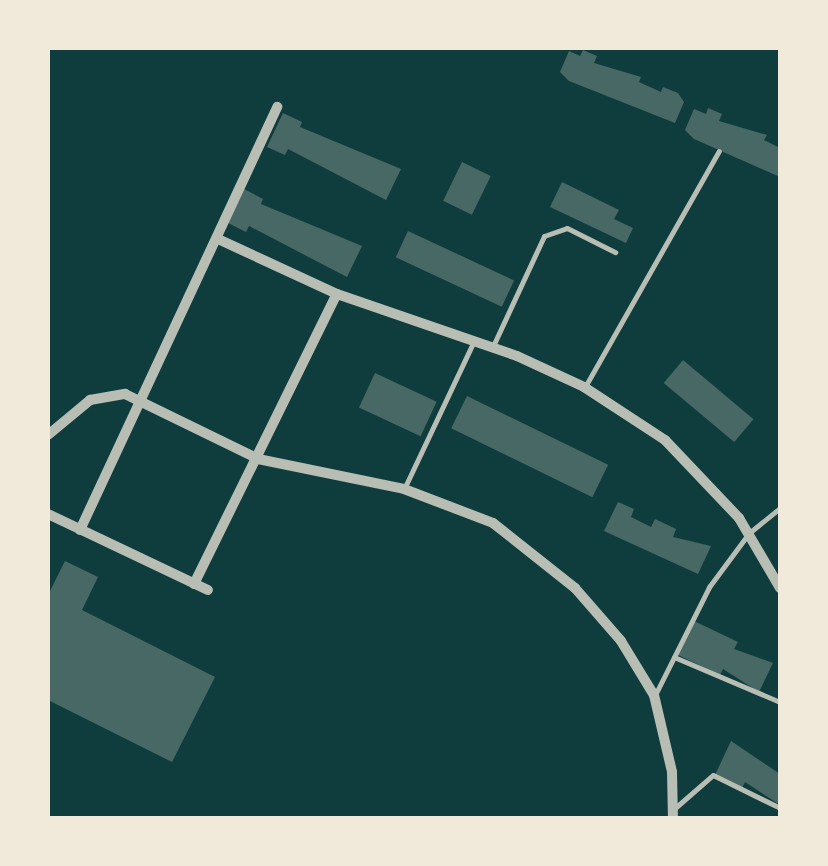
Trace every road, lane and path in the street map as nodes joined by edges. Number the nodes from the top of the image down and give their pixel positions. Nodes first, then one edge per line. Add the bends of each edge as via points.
1 (277, 107) dead end
2 (720, 151) dead end
3 (218, 240) junction
4 (615, 252) dead end
5 (337, 294) junction
6 (473, 343) junction
7 (492, 348) junction
8 (584, 388) junction
9 (140, 402) junction
10 (48, 435) edge
11 (258, 459) junction
12 (404, 489) junction
13 (780, 508) edge
14 (48, 514) edge
15 (80, 530) junction
16 (748, 533) junction
17 (194, 584) junction
18 (780, 588) edge
19 (208, 590) dead end
20 (674, 656) junction
21 (654, 696) junction
22 (780, 702) edge
23 (780, 808) edge
24 (673, 814) edge

1 - 3 street
2 - 8 lane
3 - 5 street
3 - 9 street
4 - 7 lane via 567,228 544,236
5 - 6 street
5 - 11 street
6 - 7 street
6 - 12 lane
7 - 8 street
8 - 16 street via 665,440
9 - 10 street via 124,394 90,400
9 - 11 street
9 - 15 street
11 - 12 street
11 - 17 street
12 - 21 street via 493,523 575,588 621,640
13 - 16 lane
14 - 15 street
15 - 17 street
16 - 18 street
16 - 20 lane via 710,586
17 - 19 street
20 - 21 lane
20 - 22 lane
21 - 24 street via 672,772
23 - 24 lane via 712,775

